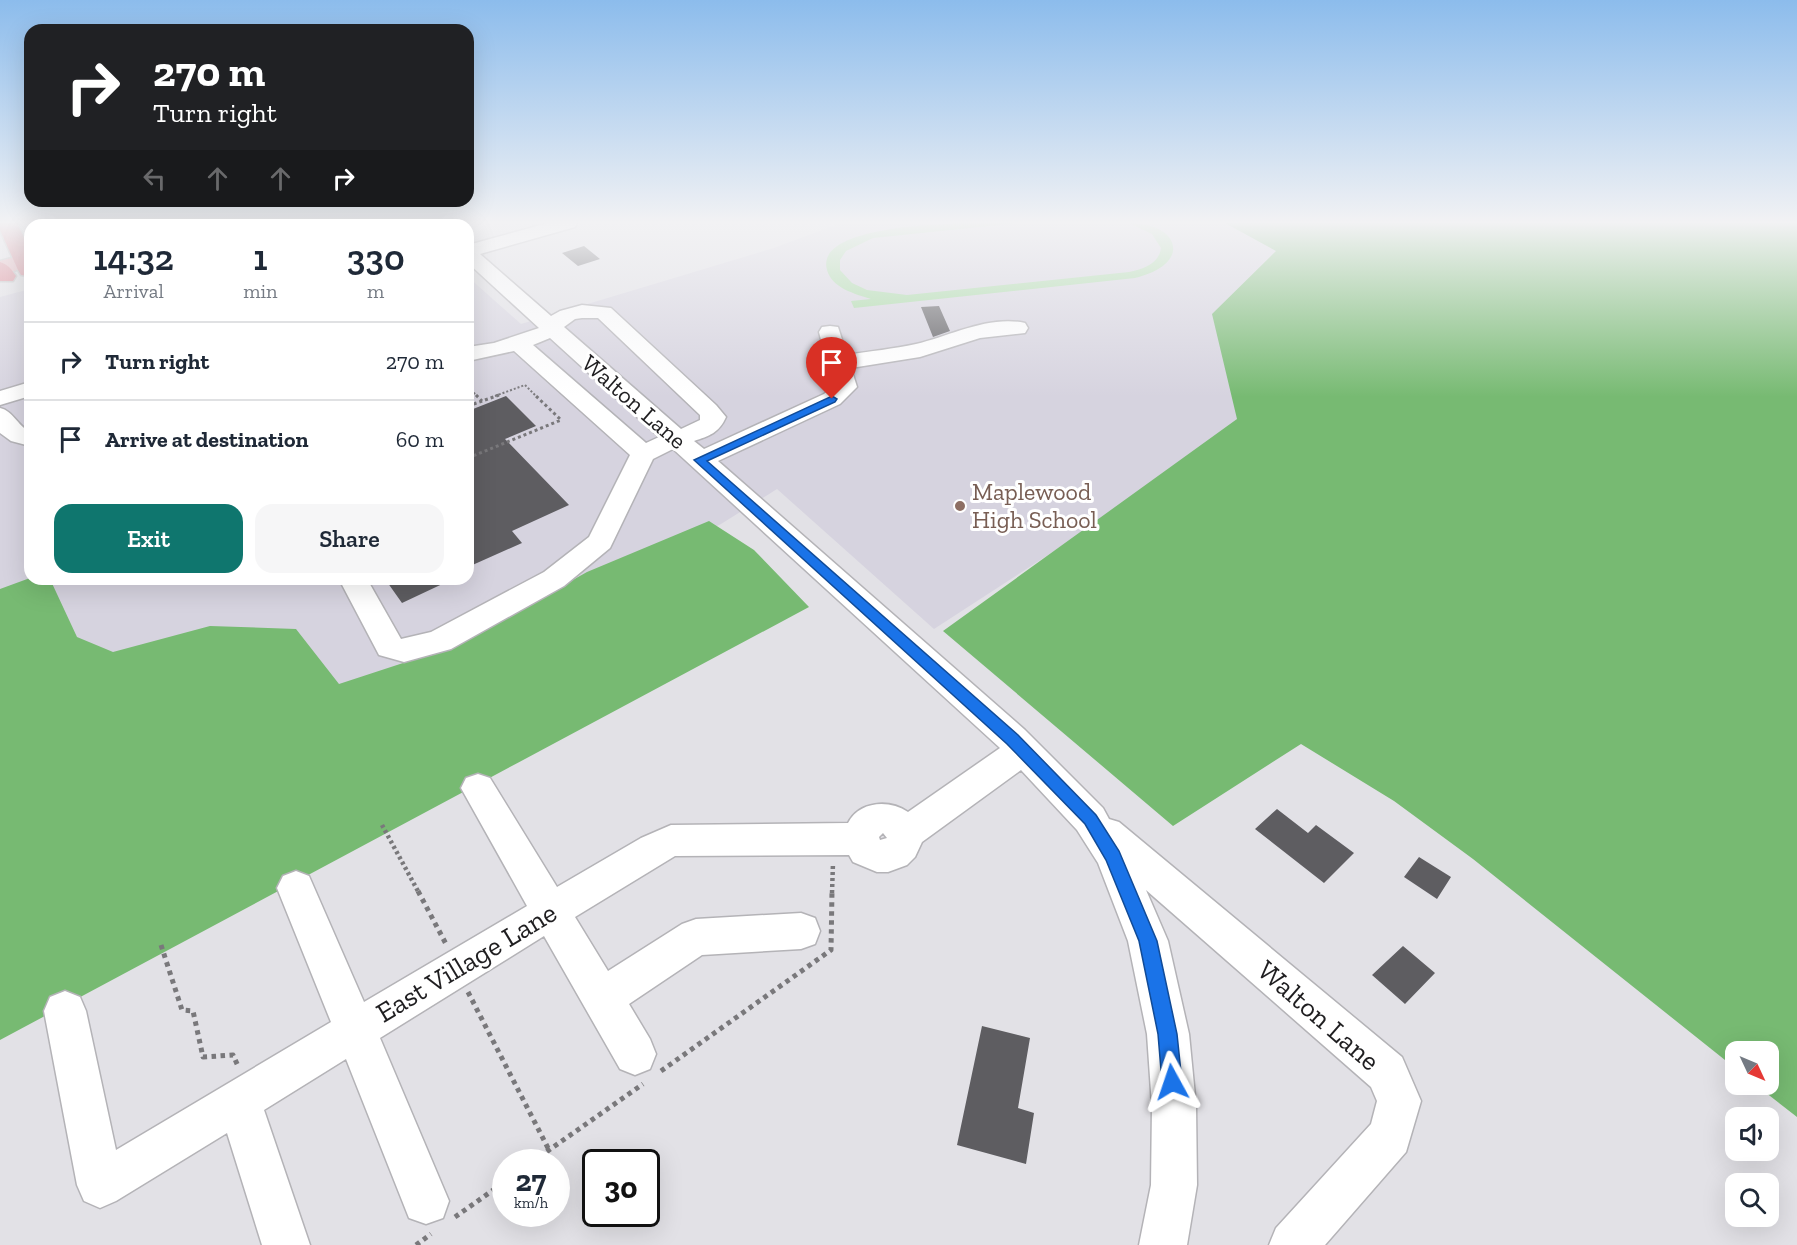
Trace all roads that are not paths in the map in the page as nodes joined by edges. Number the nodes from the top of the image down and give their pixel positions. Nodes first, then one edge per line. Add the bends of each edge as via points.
1 (499, 281) edge
2 (1017, 328) dead end
3 (552, 330) junction
4 (830, 332) dead end
5 (518, 343) junction
6 (474, 354) edge
7 (839, 363) junction
8 (608, 379) junction
9 (24, 390) edge
10 (572, 393) junction
11 (0, 398) edge
12 (0, 415) edge
13 (24, 438) edge
14 (677, 438) junction
15 (643, 454) junction
16 (700, 460) junction
17 (356, 585) edge
18 (1018, 745) junction
19 (478, 788) dead end
20 (1090, 819) junction
21 (297, 888) dead end
22 (552, 910) junction
23 (801, 931) dead end
24 (602, 998) junction
25 (65, 1011) dead end
26 (356, 1028) junction
27 (646, 1070) road end
28 (239, 1083) junction
29 (437, 1217) road end
30 (286, 1245) edge
31 (1163, 1245) edge
32 (1293, 1245) edge

1 - 3 street, Walton Lane
2 - 7 street via 978,332 920,350
3 - 5 street
3 - 8 street, Walton Lane
3 - 14 street via 563,317 576,313 608,315 714,417 705,429
4 - 7 street
5 - 6 street via 491,353
5 - 10 street
7 - 16 street via 845,387 832,399
8 - 10 street
8 - 14 street, Walton Lane
9 - 11 street
10 - 15 street
12 - 13 street via 9,429
14 - 15 street
14 - 16 street, Walton Lane
15 - 17 street via 600,542 554,579 440,641 404,651 390,647
16 - 18 street, Walton Lane
18 - 20 street, Walton Lane
18 - 22 street, East Village Lane via 901,828 892,820 877,819 864,826 846,849 671,841
19 - 22 street
20 - 31 street, Walton Lane via 1113,856 1148,941 1168,1034 1174,1106 1174,1185
20 - 32 street, Walton Lane via 1387,1072 1399,1101 1390,1136
21 - 26 street
22 - 24 street
22 - 26 street, East Village Lane
23 - 24 street via 696,937
24 - 27 street
25 - 28 street, East Village Lane via 100,1185
26 - 28 street, East Village Lane
26 - 29 street
28 - 30 street

